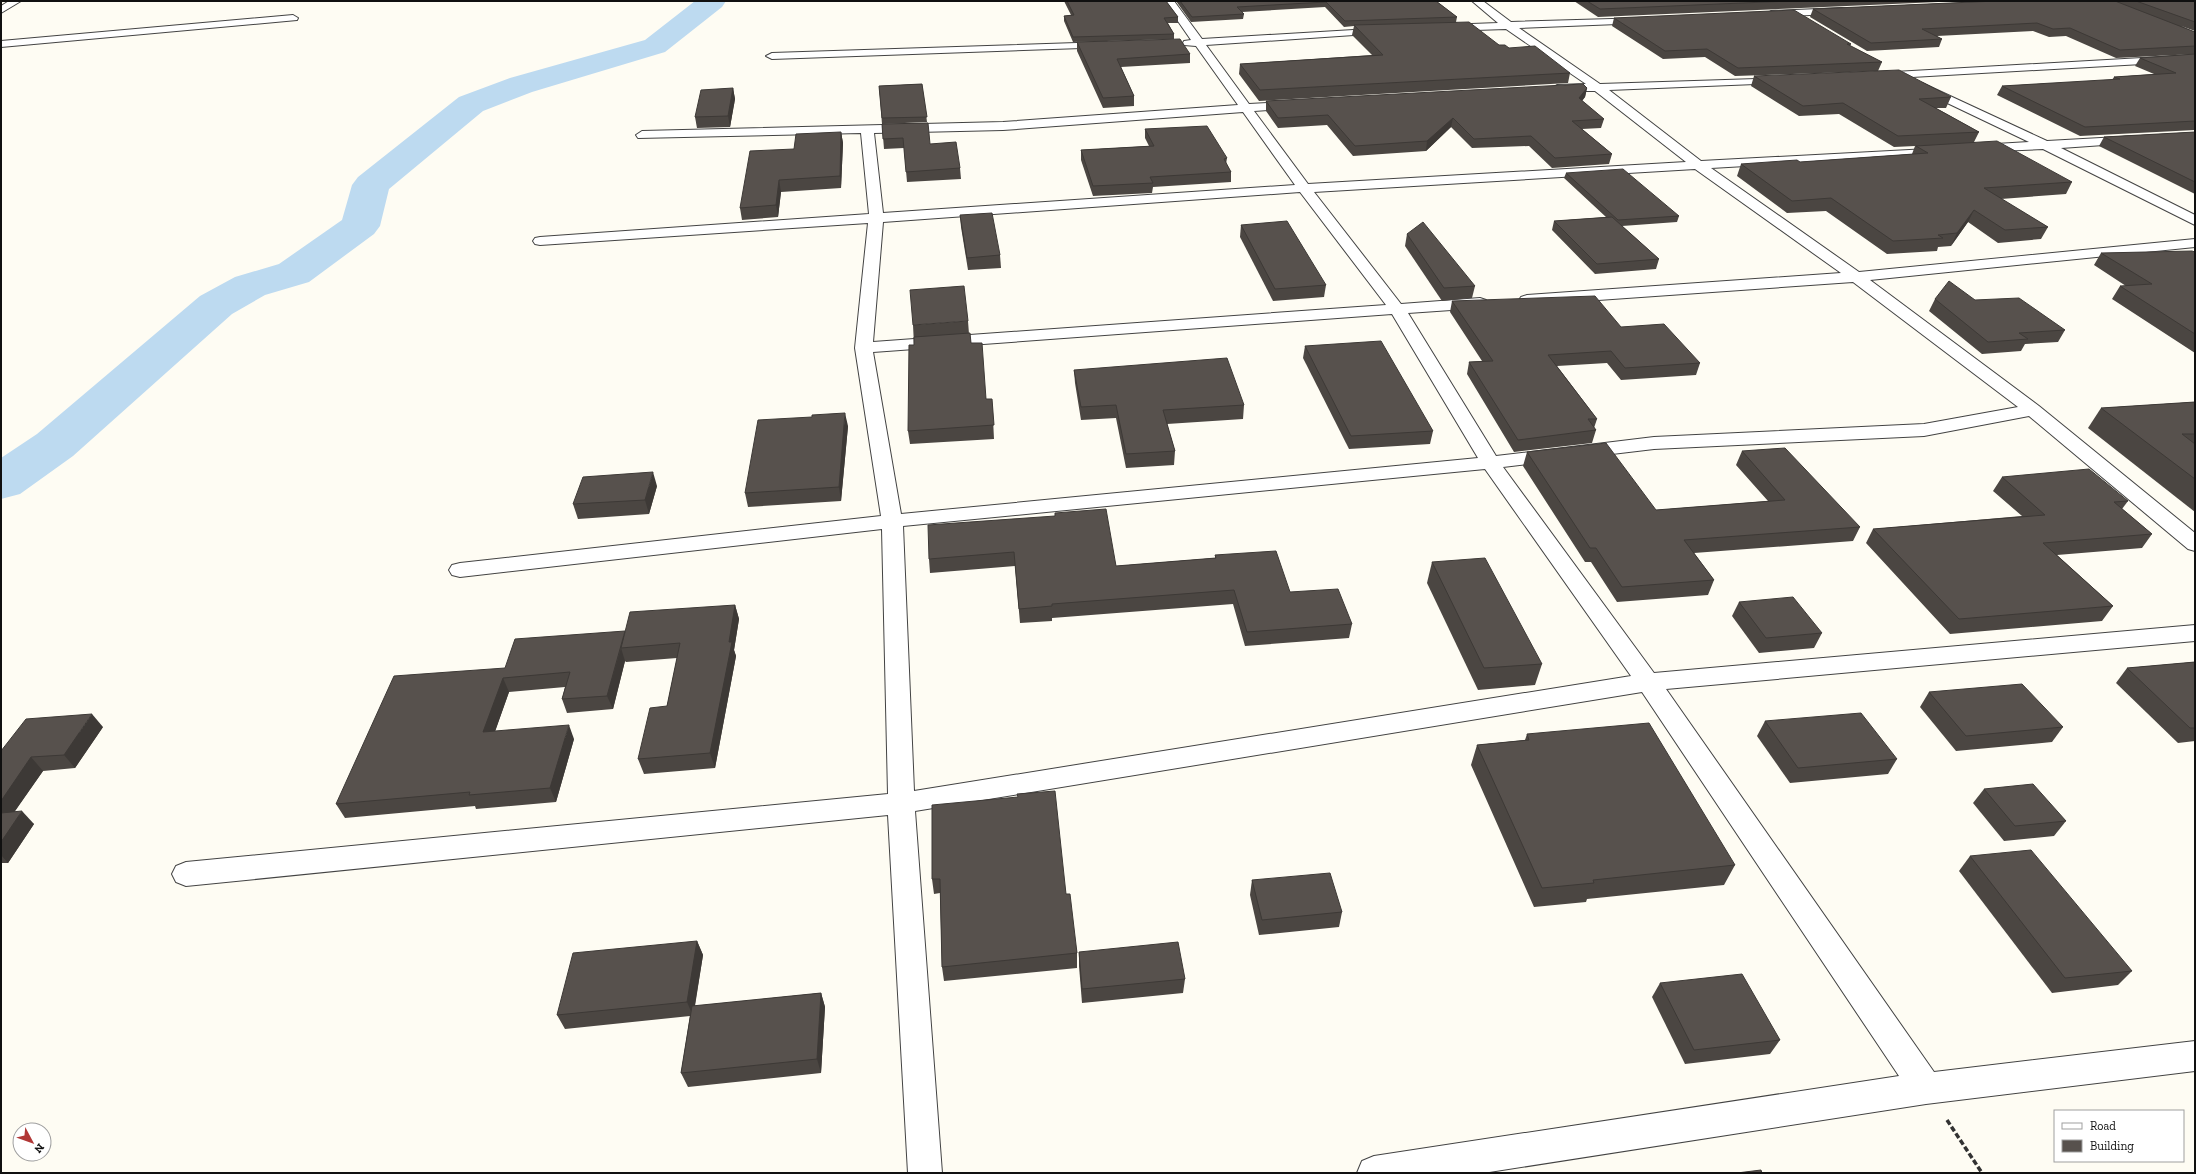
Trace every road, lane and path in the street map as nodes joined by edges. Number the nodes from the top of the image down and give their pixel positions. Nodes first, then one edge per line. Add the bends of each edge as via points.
1 (16, 1) edge
2 (1169, 1) edge
3 (1477, 1) edge
4 (1767, 1) edge
5 (1, 10) edge
6 (1857, 10) edge
7 (1794, 13) junction
8 (1762, 15) edge
9 (292, 18) dead end
10 (1651, 20) edge
11 (1813, 25) edge
12 (1509, 26) junction
13 (1438, 28) edge
14 (1390, 29) edge
15 (1175, 43) edge
16 (1198, 43) junction
17 (1, 44) edge
18 (1119, 45) edge
19 (772, 56) dead end
20 (2195, 58) edge
21 (1878, 64) edge
22 (1897, 75) junction
23 (1866, 76) edge
24 (1794, 79) edge
25 (1597, 86) junction
26 (1542, 90) edge
27 (1311, 103) edge
28 (1247, 107) junction
29 (867, 129) junction
30 (642, 135) dead end
31 (2148, 138) edge
32 (2046, 145) junction
33 (1698, 165) junction
34 (1304, 188) junction
35 (876, 217) junction
36 (2195, 221) edge
37 (540, 241) dead end
38 (2195, 243) edge
39 (1856, 277) junction
40 (1397, 309) junction
41 (864, 348) junction
42 (2033, 410) junction
43 (1490, 463) junction
44 (892, 521) junction
45 (2195, 544) edge
46 (460, 570) dead end
47 (2195, 634) edge
48 (1648, 682) junction
49 (901, 803) junction
50 (186, 874) dead end
51 (2195, 1056) edge
52 (1926, 1088) junction
53 (925, 1173) edge
54 (1374, 1173) edge
55 (1982, 1173) edge

1 - 5 street
2 - 16 street
3 - 12 street
4 - 7 street
6 - 7 street
7 - 8 street
7 - 11 street
9 - 17 street
10 - 12 street
12 - 13 street
12 - 25 street
14 - 16 street
15 - 16 street
16 - 28 street
18 - 19 street
20 - 22 street
21 - 22 street
22 - 23 street
22 - 32 street
24 - 25 street
25 - 26 street
25 - 33 street
27 - 28 street
28 - 29 street via 1003,126
28 - 34 street
29 - 30 street
29 - 35 street
31 - 32 street
32 - 33 street
32 - 36 street
33 - 34 street
33 - 39 street
34 - 35 street
34 - 40 street
35 - 37 street
35 - 41 street
38 - 39 street
39 - 40 street
39 - 42 street
40 - 41 street
40 - 43 street
41 - 44 street
42 - 43 street via 1924,430 1654,443
42 - 45 street
43 - 44 street
43 - 48 street
44 - 46 street
44 - 49 street
47 - 48 street
48 - 49 street
48 - 52 street
49 - 50 street
49 - 53 street
51 - 52 street
52 - 54 street
52 - 55 path

